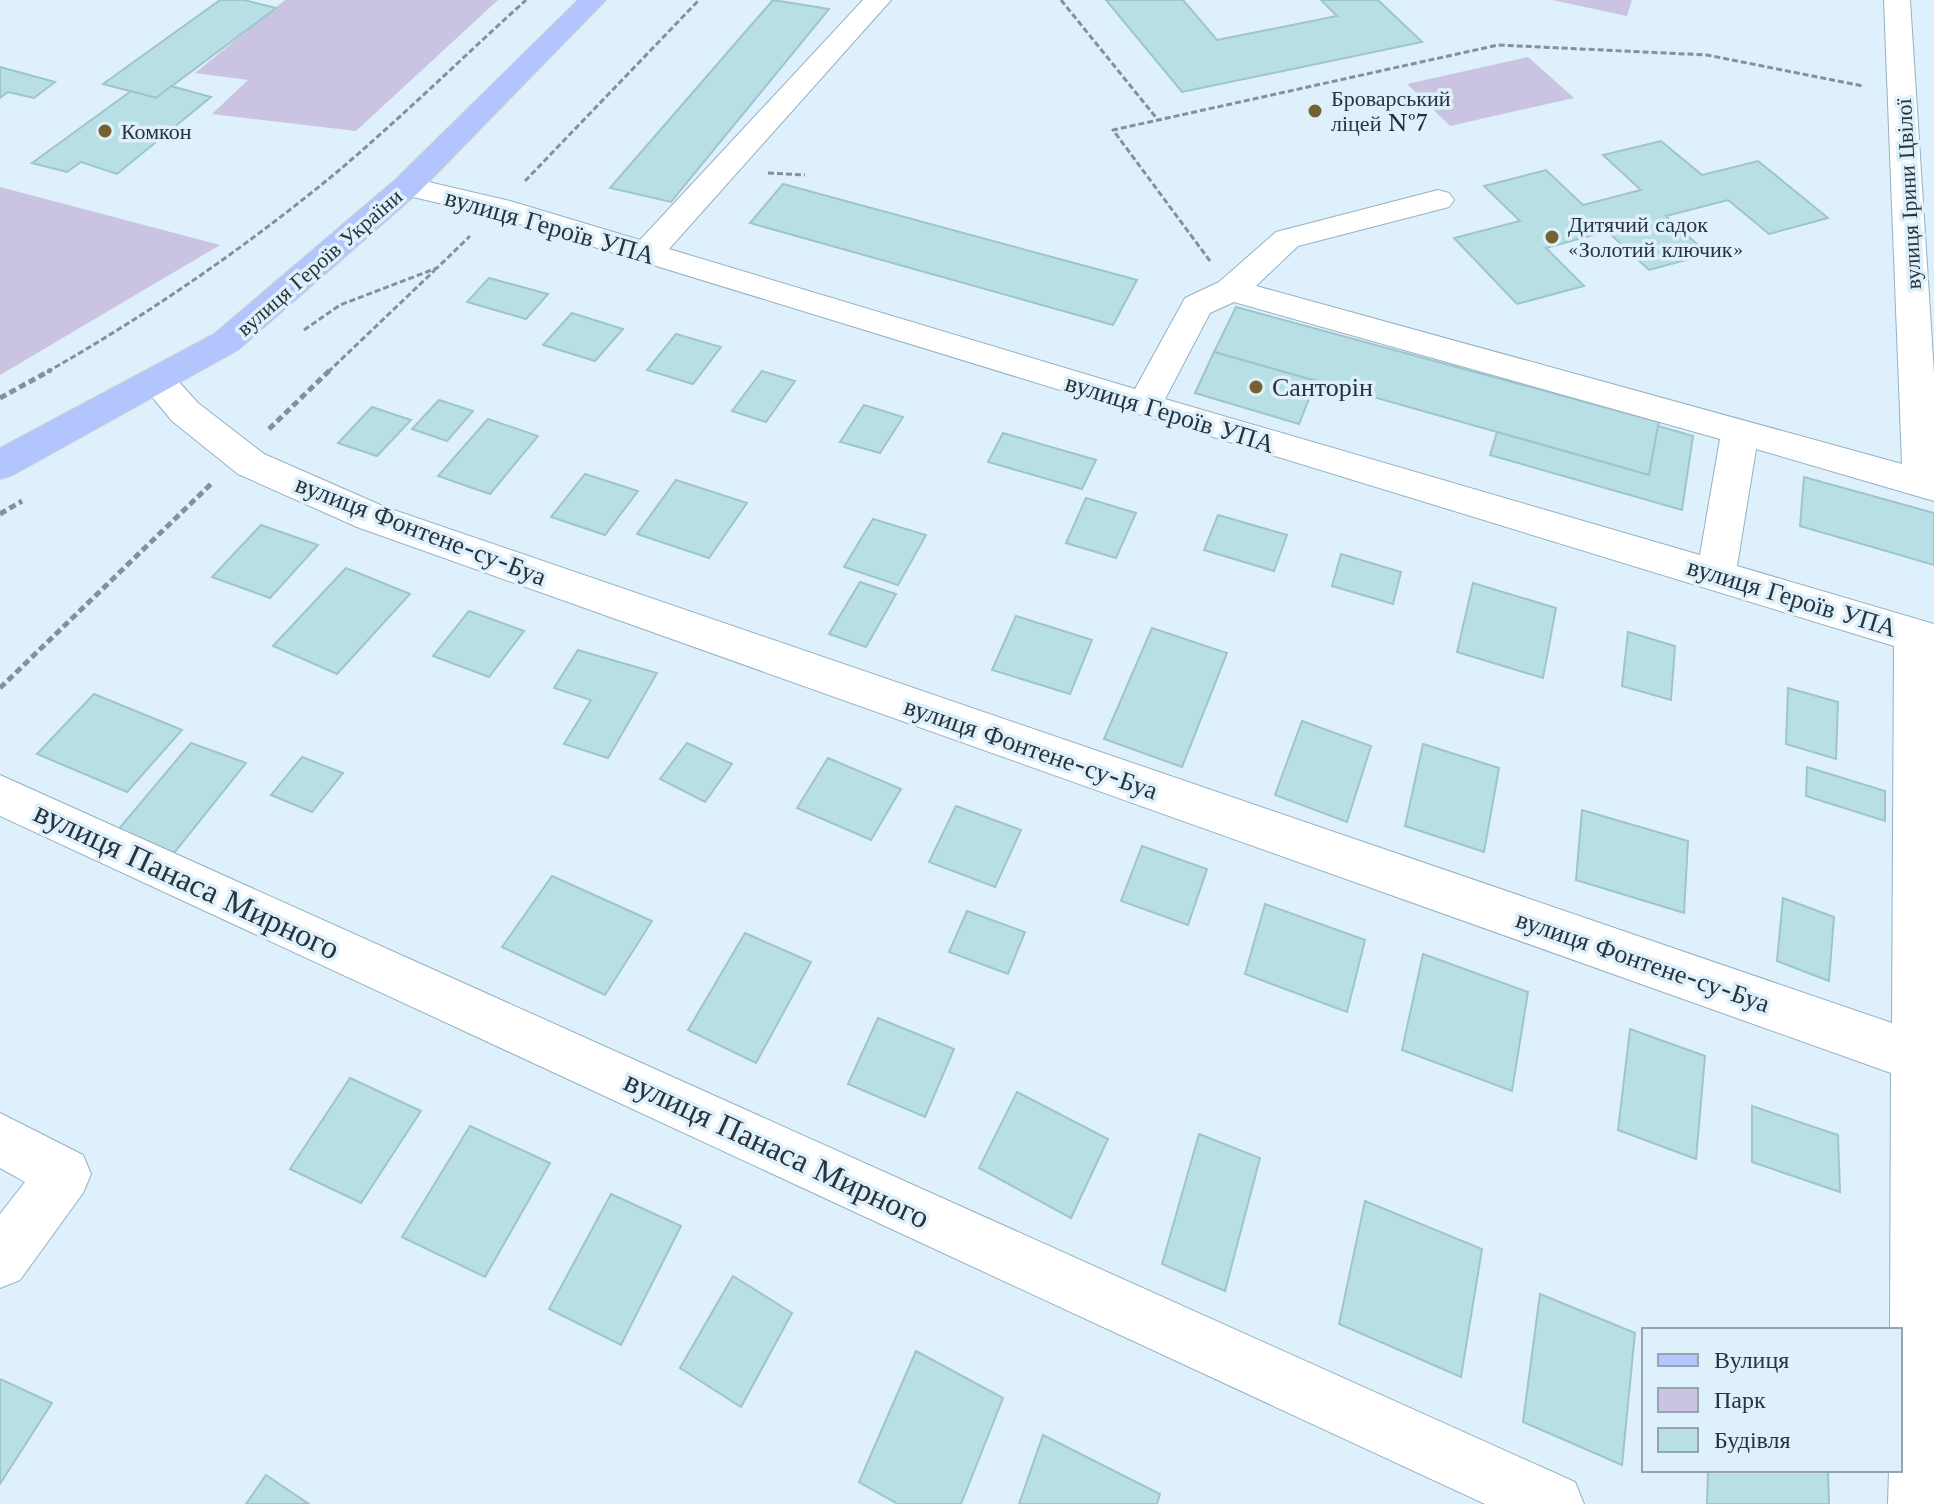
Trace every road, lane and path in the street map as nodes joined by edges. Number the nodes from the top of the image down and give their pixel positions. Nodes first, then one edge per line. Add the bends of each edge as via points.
1 (526, 0) edge
2 (593, 0) edge
3 (699, 0) edge
4 (878, 0) edge
5 (1061, 0) edge
6 (1897, 0) edge
7 (1919, 96) edge
8 (1158, 120) junction
9 (407, 186) junction
10 (1438, 200) dead end
11 (499, 208) junction
12 (647, 253) junction
13 (1231, 290) junction
14 (301, 332) dead end
15 (157, 381) junction
16 (0, 398) edge
17 (1144, 405) junction
18 (1740, 431) junction
19 (0, 465) edge
20 (1928, 485) edge
21 (26, 499) dead end
22 (0, 514) edge
23 (1716, 575) junction
24 (1925, 638) edge
25 (0, 795) edge
26 (1925, 1060) edge
27 (0, 1139) edge
28 (0, 1260) edge
29 (1553, 1504) edge
30 (1919, 1504) edge

1 - 16 path via 310,194 126,324
2 - 9 main road, вулиця Героїв України
3 - 11 path
4 - 12 street
5 - 8 path
6 - 7 street, вулиця Ірини Цвілої
7 - 8 path via 1707,55 1498,45
7 - 20 street, вулиця Ірини Цвілої
8 - 13 path via 1113,130
9 - 11 street, вулиця Героїв УПА
9 - 15 main road, вулиця Героїв України via 226,342
10 - 13 street via 1287,239
11 - 12 street, вулиця Героїв УПА
11 - 14 path via 437,268 340,305
12 - 17 street, вулиця Героїв УПА
13 - 17 street via 1197,306
13 - 18 street
15 - 19 main road, вулиця Героїв України
15 - 26 street, вулиця Фонтене-су-Буа via 185,412 251,464 371,517
17 - 23 street, вулиця Героїв УПА
18 - 20 street
18 - 23 street
21 - 22 path
23 - 24 street, вулиця Героїв УПА
24 - 26 street
25 - 29 street, вулиця Панаса Мирного
26 - 30 street
27 - 28 street via 64,1174

